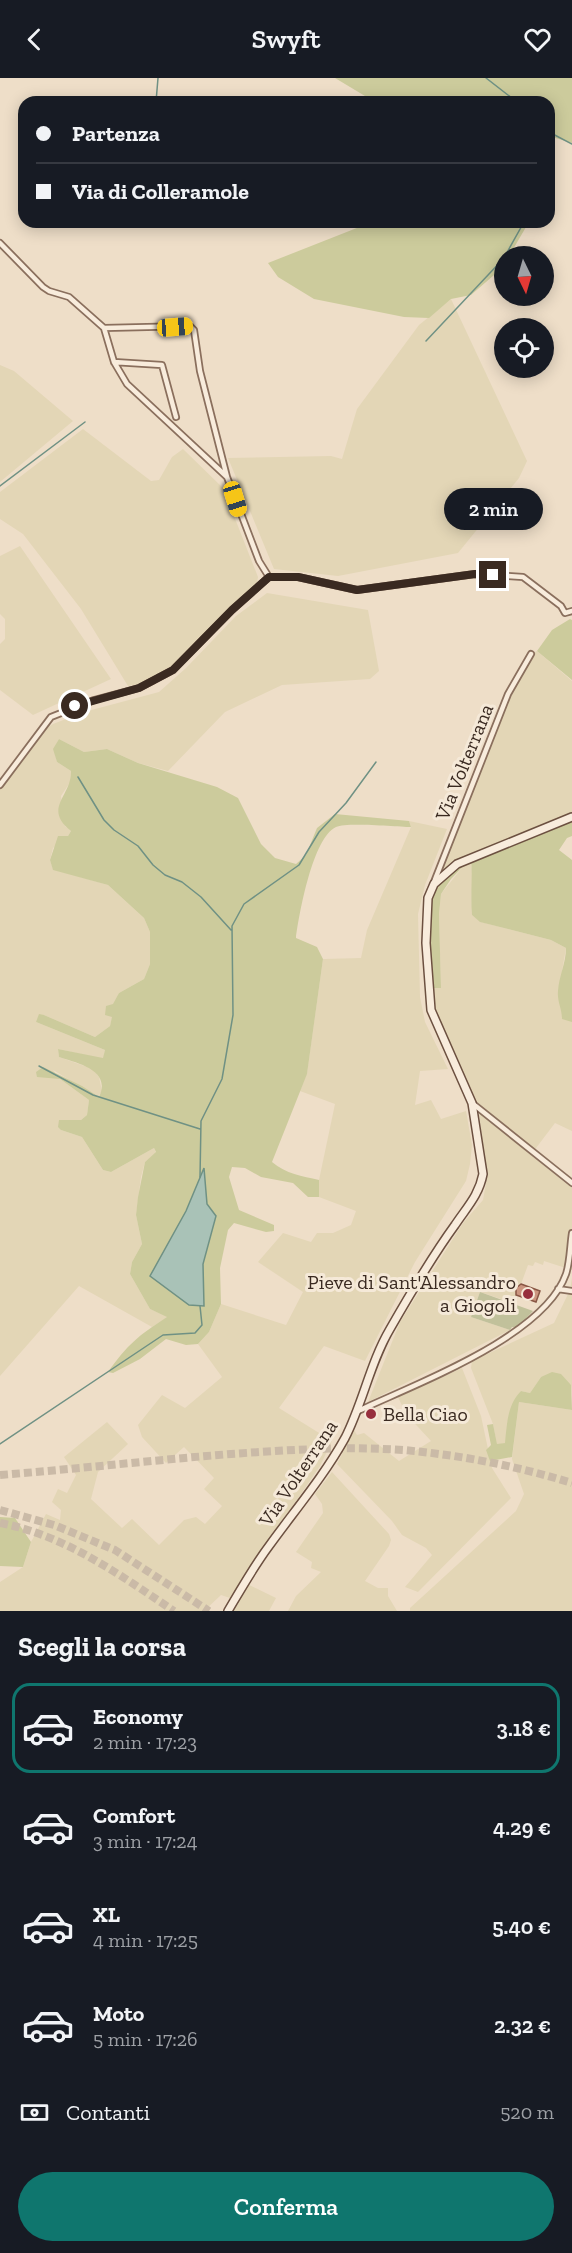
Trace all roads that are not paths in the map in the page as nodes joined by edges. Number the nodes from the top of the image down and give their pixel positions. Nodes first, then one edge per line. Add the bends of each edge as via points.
1 (0, 243) edge
2 (104, 328) junction
3 (114, 362) junction
4 (176, 417) dead end
5 (227, 477) junction
6 (269, 577) junction
7 (572, 611) edge
8 (531, 654) dead end
9 (0, 785) edge
10 (572, 818) edge
11 (434, 884) junction
12 (472, 1103) junction
13 (572, 1183) edge
14 (572, 1233) edge
15 (558, 1289) junction
16 (572, 1291) edge
17 (358, 1411) junction
18 (228, 1611) edge

1 - 2 street via 44,287 69,297
2 - 3 street
2 - 5 street via 190,326 194,330 200,371
3 - 4 street via 162,364
3 - 5 street via 127,384
5 - 6 street via 259,561
6 - 7 street via 298,577 357,590 475,574 523,578 565,613
6 - 9 street via 173,670 139,688 51,717
8 - 11 street, Via Volterrana via 508,694
10 - 11 main road via 471,857
11 - 12 main road, Via Volterrana via 425,912 431,1010
12 - 13 street
12 - 17 main road, Via Volterrana via 483,1174 481,1185 390,1329 376,1355
14 - 15 street via 566,1274
15 - 16 street
15 - 17 street via 545,1307 518,1330 464,1361
17 - 18 main road, Via Volterrana via 328,1467 268,1547

